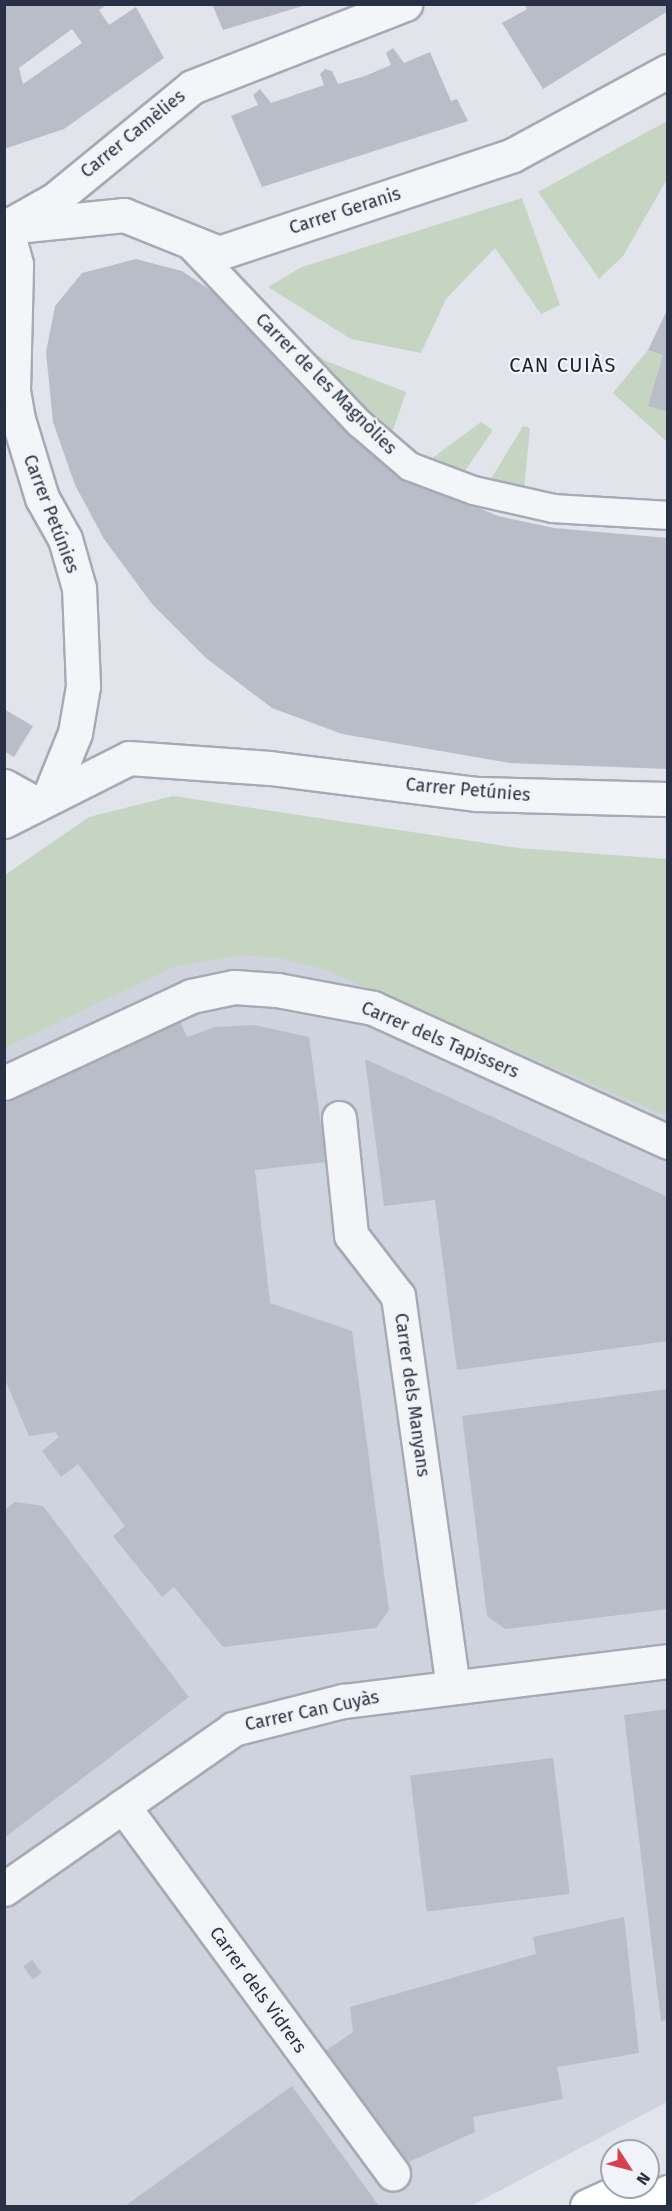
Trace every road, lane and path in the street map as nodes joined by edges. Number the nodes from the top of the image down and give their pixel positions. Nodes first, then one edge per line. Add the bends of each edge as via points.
1 (405, 4) edge
2 (668, 71) edge
3 (5, 226) edge
4 (186, 240) junction
5 (668, 515) edge
6 (4, 786) edge
7 (668, 799) edge
8 (43, 800) junction
9 (4, 821) edge
10 (4, 1083) edge
11 (339, 1118) dead end
12 (668, 1142) edge
13 (668, 1661) edge
14 (453, 1687) junction
15 (123, 1806) junction
16 (4, 1889) edge
17 (393, 2174) dead end
18 (668, 2192) edge
19 (668, 2197) edge
20 (602, 2199) edge
21 (587, 2206) edge
22 (647, 2206) edge
23 (660, 2206) edge

1 - 3 street, Carrer Camèlies via 192,87 54,200
2 - 4 street, Carrer Geranis via 513,156 219,253
3 - 4 street, Carrer Geranis via 124,215
3 - 8 street, Carrer Petúnies via 16,264 13,390 18,419 42,498 65,539 79,588 83,686 75,733
4 - 5 street, Carrer de les Magnòlies via 359,423 409,466 462,486 553,508
6 - 8 street
7 - 8 street, Carrer Petúnies via 477,794 270,768 129,758
8 - 9 street
10 - 12 street, Carrer dels Tapissers via 190,996 234,987 277,990 373,1008
11 - 14 street, Carrer dels Manyans via 351,1235 398,1296
13 - 14 street, Carrer Can Cuyàs
14 - 15 street, Carrer Can Cuyàs via 343,1701 233,1729
15 - 16 street, Carrer Can Cuyàs
15 - 17 street, Carrer dels Vidrers
18 - 22 main road
19 - 23 main road
20 - 21 main road

